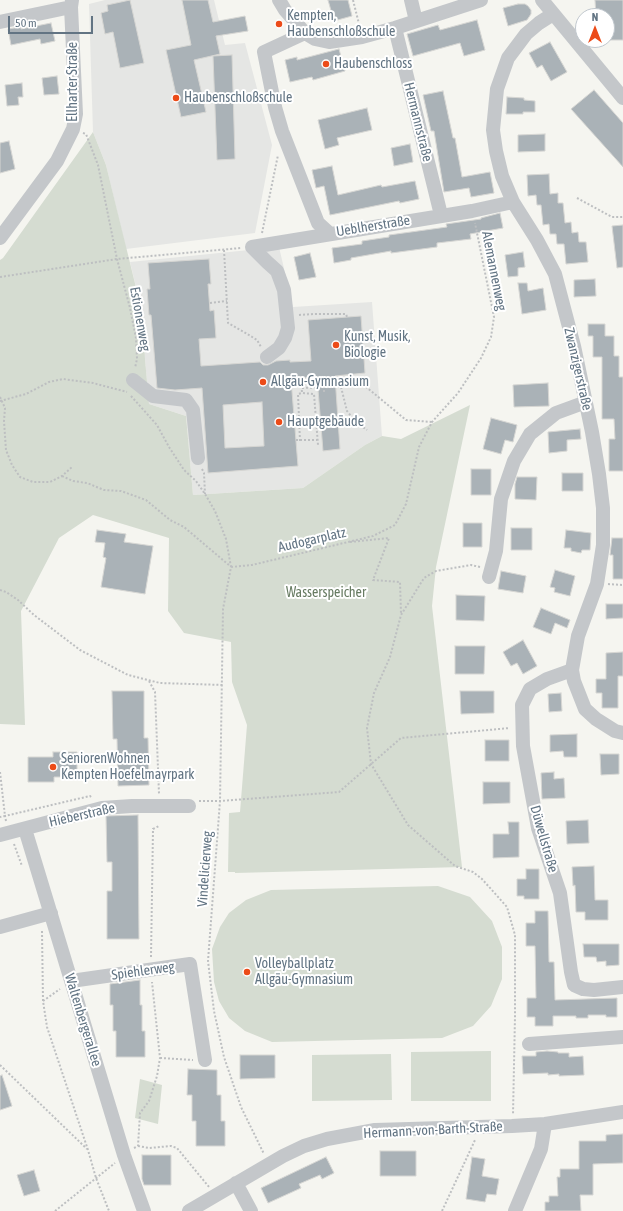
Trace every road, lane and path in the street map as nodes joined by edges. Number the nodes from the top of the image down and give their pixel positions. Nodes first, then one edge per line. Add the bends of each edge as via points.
1 (279, 0) edge
2 (353, 0) edge
3 (411, 0) edge
4 (481, 0) edge
5 (542, 0) edge
6 (72, 4) edge
7 (553, 14) junction
8 (416, 21) junction
9 (0, 22) edge
10 (395, 28) junction
11 (305, 33) junction
12 (362, 37) junction
13 (623, 98) edge
14 (73, 129) junction
15 (278, 154) dead end
16 (577, 198) dead end
17 (514, 202) junction
18 (472, 210) junction
19 (441, 215) junction
20 (623, 216) edge
21 (330, 234) junction
22 (0, 238) edge
23 (256, 246) junction
24 (224, 250) junction
25 (117, 259) junction
26 (0, 277) edge
27 (226, 301) junction
28 (210, 302) dead end
29 (287, 316) junction
30 (347, 317) dead end
31 (267, 357) joint
32 (301, 378) dead end
33 (301, 383) junction
34 (132, 387) junction
35 (341, 387) junction
36 (302, 388) junction
37 (302, 393) junction
38 (324, 393) dead end
39 (1, 399) edge
40 (586, 402) junction
41 (432, 422) junction
42 (367, 430) dead end
43 (296, 440) dead end
44 (317, 440) junction
45 (300, 441) junction
46 (318, 445) dead end
47 (198, 458) joint
48 (72, 467) dead end
49 (62, 476) junction
50 (205, 494) junction
51 (395, 525) joint
52 (340, 544) junction
53 (472, 565) dead end
54 (231, 567) junction
55 (489, 577) dead end
56 (0, 590) edge
57 (401, 615) junction
58 (572, 670) junction
59 (148, 681) junction
60 (223, 685) junction
61 (523, 727) junction
62 (623, 733) edge
63 (371, 764) junction
64 (0, 772) edge
65 (220, 801) junction
66 (193, 803) joint
67 (159, 805) junction
68 (0, 817) edge
69 (159, 826) dead end
70 (25, 829) junction
71 (0, 835) edge
72 (46, 914) junction
73 (0, 927) edge
74 (151, 969) junction
75 (71, 981) junction
76 (623, 987) edge
77 (43, 1001) junction
78 (623, 1037) edge
79 (529, 1044) dead end
80 (205, 1060) dead end
81 (0, 1066) edge
82 (623, 1112) edge
83 (545, 1124) junction
84 (512, 1126) junction
85 (481, 1127) junction
86 (138, 1146) junction
87 (88, 1150) junction
88 (124, 1155) junction
89 (269, 1163) junction
90 (96, 1178) junction
91 (236, 1184) junction
92 (216, 1195) junction
93 (55, 1211) edge
94 (109, 1211) edge
95 (144, 1211) edge
96 (189, 1211) edge
97 (251, 1211) edge
98 (442, 1211) edge
99 (514, 1211) edge

1 - 11 street
2 - 12 path
3 - 8 street
4 - 8 street
5 - 7 street
6 - 9 street
6 - 14 street, Ellharter Straße via 76,114
7 - 13 street
7 - 17 street, Zwanzigerstraße via 526,34 508,58 497,88 493,130 496,151 502,176
8 - 10 street
10 - 12 street
10 - 19 street, Hermannstraße
11 - 12 street via 315,39 329,42
11 - 21 street, Ueblherstraße via 264,52 282,131 318,223
14 - 22 street, Ellharter Straße via 57,161
14 - 25 path, Estionenweg via 86,134 98,165
15 - 23 path
16 - 20 path via 612,217
17 - 18 street, Ueblherstraße
17 - 40 street, Zwanzigerstraße via 555,274
18 - 19 street, Ueblherstraße
18 - 41 path, Alemannenweg via 494,317 491,337 481,358 458,393
19 - 21 street, Ueblherstraße
21 - 23 street
23 - 24 path
23 - 29 street via 277,271 284,290
24 - 25 path
24 - 27 path
25 - 26 path
25 - 34 path, Estionenweg via 136,338 137,359
27 - 28 path
27 - 31 path via 228,323 257,340
29 - 30 path via 346,314
29 - 31 street via 288,328 285,338
32 - 33 path
33 - 36 path
33 - 38 path, bridge via 324,382
34 - 39 path via 63,379 49,382 26,394
34 - 47 street via 152,396 186,400 194,410
34 - 50 path via 136,403 143,407 157,425 184,470
35 - 36 path
35 - 41 path via 365,386 406,420
35 - 42 path via 347,411
36 - 37 path
37 - 44 path via 314,394
37 - 45 path via 298,394
39 - 49 path via 5,408 6,450 20,477 33,482 50,482
40 - 55 street via 556,413 530,434 514,461 501,498 496,550
40 - 58 street, Zwanzigerstraße via 599,474 603,508 603,545 597,584 578,636
41 - 51 path, Alemannenweg via 419,446 406,504
43 - 45 path
44 - 45 path
44 - 46 path
47 - 50 path via 204,473
48 - 49 path
49 - 54 path via 146,500 170,520 184,527
50 - 54 path via 226,539
51 - 52 path, Audogarplatz via 373,536
52 - 54 path, Audogarplatz via 252,565
52 - 57 path via 389,538 373,580 400,582
53 - 57 path via 436,571 424,578
54 - 60 path, Vindelicierweg via 223,609
56 - 59 path via 18,600 80,650 128,675
57 - 63 path via 390,657 374,693 367,728
58 - 61 street, Düwellstraße via 547,679 530,689 522,705
58 - 62 street, Zwanzigerstraße via 585,709 615,731
59 - 60 path
59 - 67 path via 155,692
60 - 65 path, Vindelicierweg
61 - 63 path via 401,738
61 - 76 street, Düwellstraße via 523,746 538,828 560,893 574,985 594,990
63 - 65 path via 339,792
63 - 84 path via 408,825 456,866 482,879 507,907 515,935
64 - 68 path via 5,816
65 - 66 path
65 - 89 path, Vindelicierweg via 208,961 214,1011 224,1057 241,1107
66 - 67 street, Hieberstraße
67 - 70 street, Hieberstraße via 102,808
69 - 74 path via 153,829
70 - 71 street, Hieberstraße
70 - 72 street, Waltenbergerallee
72 - 73 street
72 - 75 street, Waltenbergerallee
72 - 77 path via 42,924
74 - 75 street, Spiehlerweg
74 - 80 street, Spiehlerweg via 190,964
74 - 86 path via 160,1058 149,1101 140,1113
75 - 77 path
75 - 88 street, Waltenbergerallee
77 - 87 path via 47,1027
78 - 79 street
81 - 87 path
82 - 83 street, Hermann-von-Barth-Straße
83 - 84 street, Hermann-von-Barth-Straße
83 - 99 street via 541,1150
84 - 85 street, Hermann-von-Barth-Straße
85 - 89 street, Hermann-von-Barth-Straße via 375,1130 304,1146
85 - 98 path
86 - 88 path
86 - 92 path via 177,1148
87 - 90 path
88 - 90 path
88 - 95 street, Waltenbergerallee
89 - 91 street, Hermann-von-Barth-Straße
90 - 93 path
90 - 94 path
91 - 92 street, Hermann-von-Barth-Straße
91 - 97 street
92 - 96 street, Hermann-von-Barth-Straße

